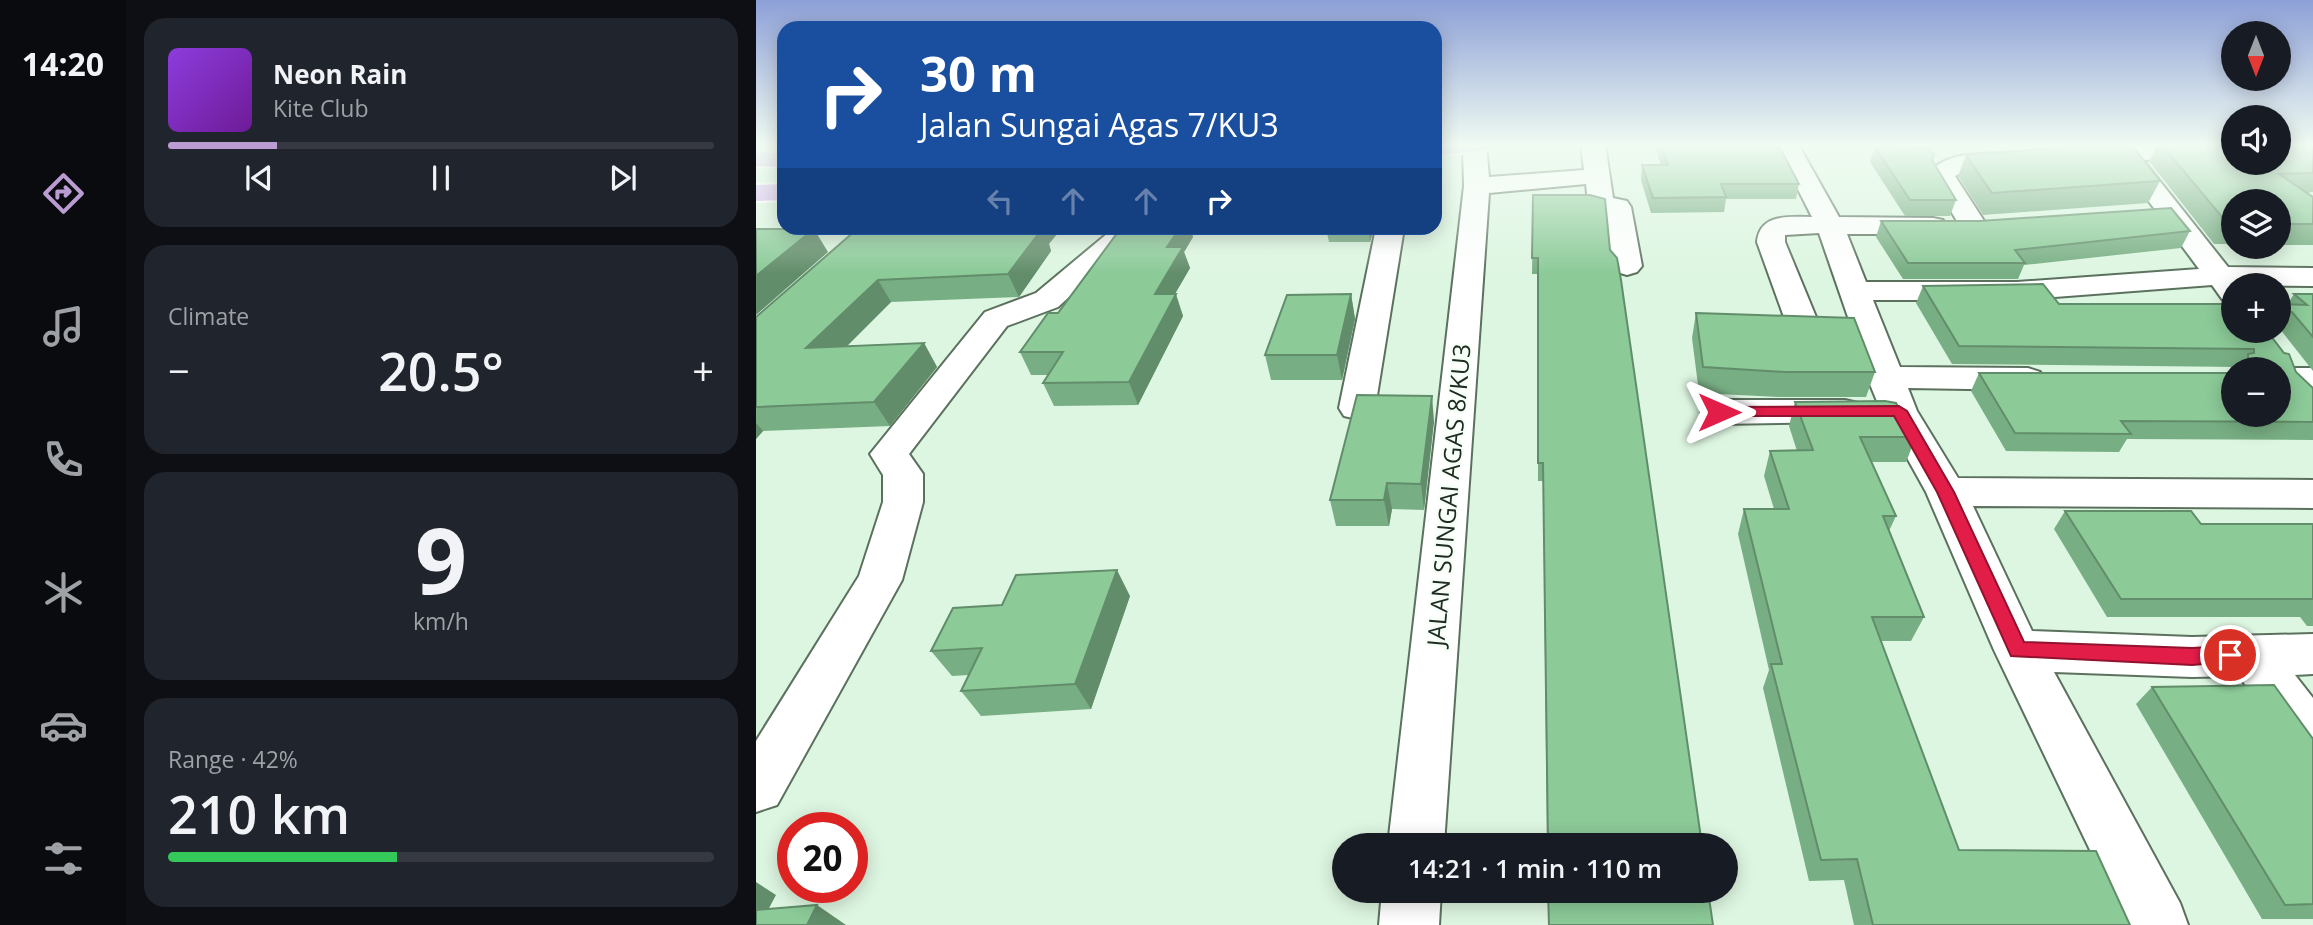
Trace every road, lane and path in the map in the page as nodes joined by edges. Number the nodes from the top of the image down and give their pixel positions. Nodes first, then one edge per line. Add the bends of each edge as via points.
1 (1477, 187) edge
2 (1600, 187) edge
3 (1809, 187) edge
4 (1953, 187) edge
5 (2144, 187) edge
6 (777, 192) edge
7 (756, 193) edge
8 (1601, 203) junction
9 (1573, 204) edge
10 (1830, 225) junction
11 (1122, 235) edge
12 (1389, 235) edge
13 (1627, 266) dead end
14 (2313, 277) edge
15 (2221, 279) edge
16 (2291, 279) edge
17 (2221, 285) edge
18 (1855, 292) junction
19 (1800, 317) edge
20 (2060, 380) edge
21 (1892, 394) junction
22 (1357, 408) edge
23 (1719, 412) dead end
24 (1946, 492) junction
25 (2313, 494) edge
26 (2018, 650) junction
27 (2250, 654) junction
28 (2313, 654) edge
29 (2313, 738) edge
30 (758, 787) dead end
31 (1417, 833) edge
32 (1411, 903) edge
33 (1409, 925) edge
34 (2158, 925) edge

1 - 31 street, JALAN SUNGAI AGAS 8/KU3
2 - 8 street
3 - 10 street
4 - 10 street via 1987,226
5 - 15 street via 2159,213
6 - 7 highway
8 - 9 street
8 - 13 street via 1618,206
10 - 18 street
10 - 19 street via 1788,225 1772,230 1771,242
11 - 30 street via 1046,300 996,319 890,454 903,474 903,502 880,580
12 - 22 street
14 - 16 street
17 - 18 street
18 - 21 street
20 - 21 street
21 - 23 street
21 - 24 street
24 - 25 street
24 - 26 street
26 - 27 street
26 - 34 street
27 - 28 street
27 - 29 street
32 - 33 street

